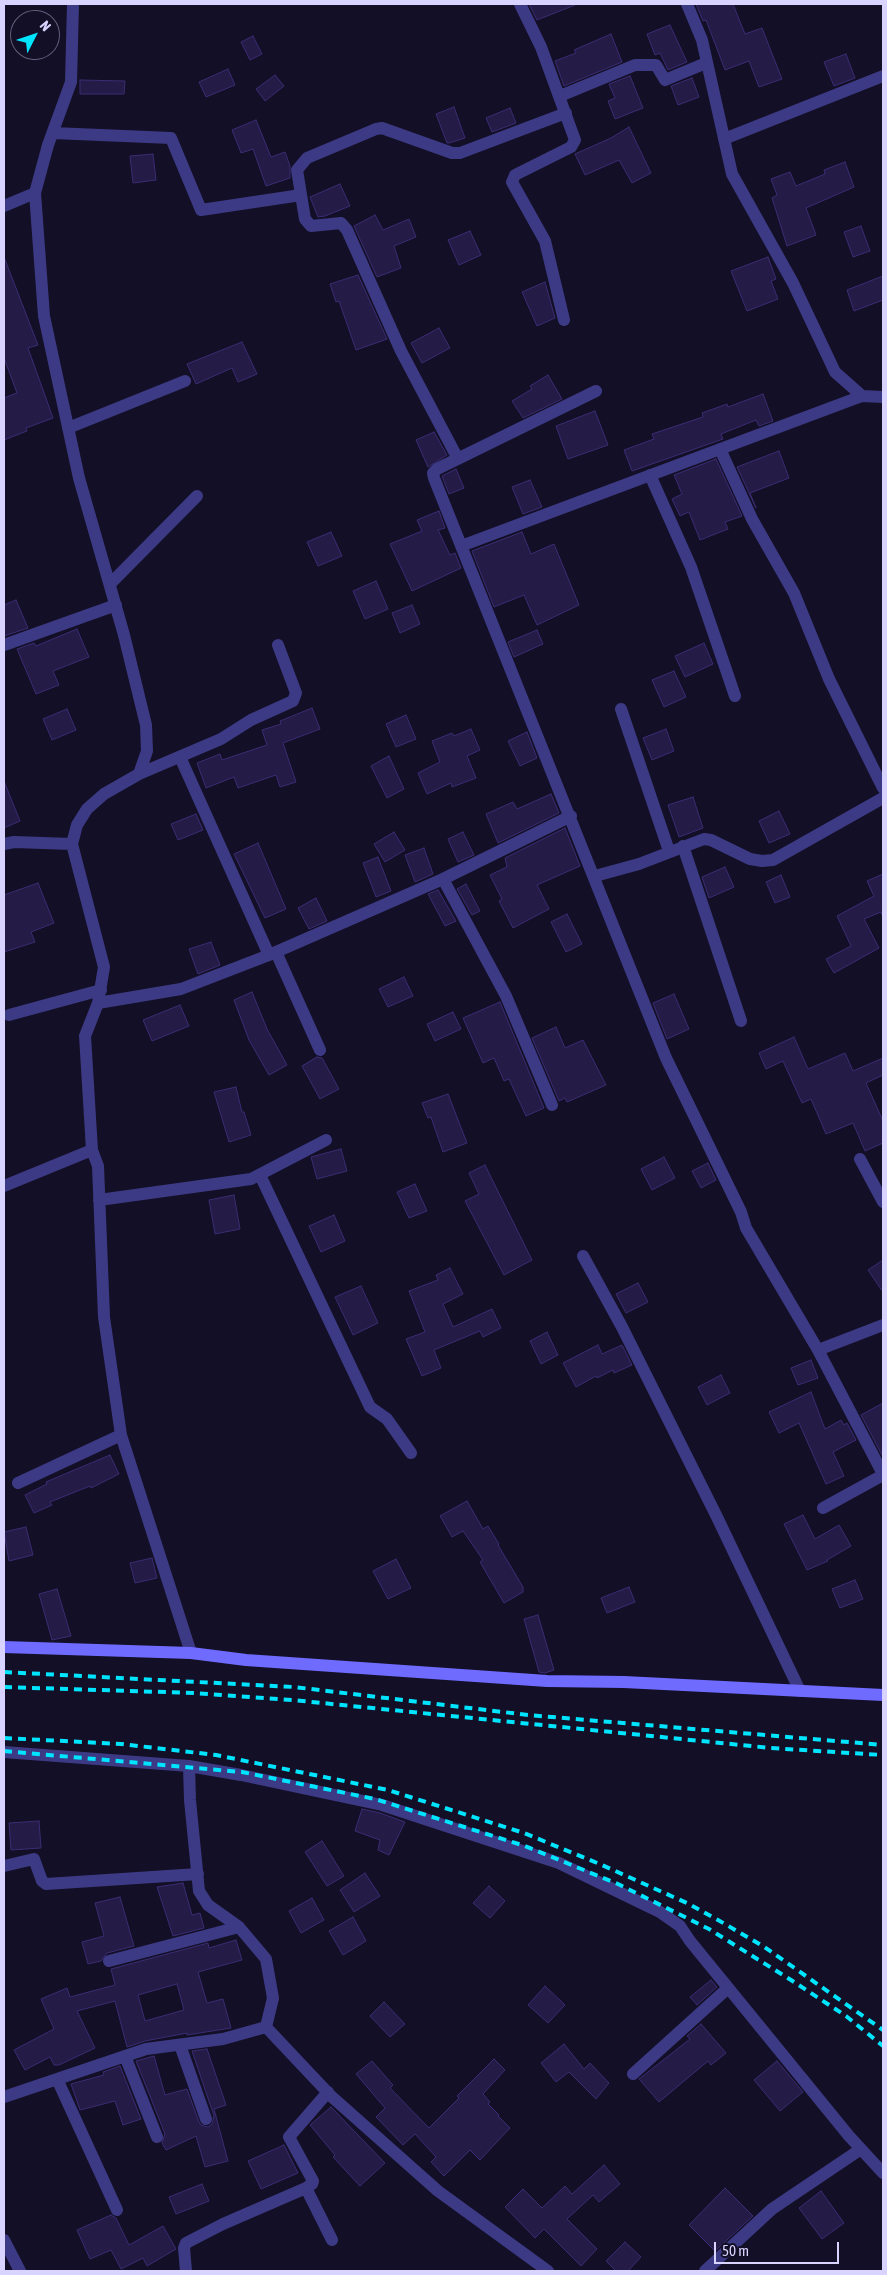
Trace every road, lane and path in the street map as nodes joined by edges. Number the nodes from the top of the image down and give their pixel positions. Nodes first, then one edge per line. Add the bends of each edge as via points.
1 (72, 4) edge
2 (520, 4) edge
3 (687, 4) edge
4 (706, 63) junction
5 (883, 76) edge
6 (560, 96) junction
7 (566, 112) junction
8 (53, 133) junction
9 (724, 139) junction
10 (35, 193) junction
11 (301, 195) junction
12 (4, 206) edge
13 (564, 320) dead end
14 (185, 380) dead end
15 (596, 391) dead end
16 (862, 396) junction
17 (883, 397) edge
18 (68, 428) junction
19 (720, 449) junction
20 (458, 459) junction
21 (650, 475) junction
22 (197, 496) dead end
23 (461, 546) junction
24 (110, 584) junction
25 (116, 605) junction
26 (4, 645) edge
27 (278, 645) dead end
28 (735, 696) dead end
29 (621, 709) dead end
30 (180, 757) junction
31 (139, 774) junction
32 (883, 788) edge
33 (883, 798) edge
34 (571, 816) junction
35 (4, 844) edge
36 (72, 844) junction
37 (683, 846) junction
38 (670, 851) junction
39 (595, 876) junction
40 (443, 880) junction
41 (272, 953) junction
42 (101, 990) junction
43 (98, 1003) junction
44 (9, 1016) dead end
45 (741, 1020) dead end
46 (320, 1050) dead end
47 (552, 1105) dead end
48 (326, 1140) dead end
49 (92, 1150) junction
50 (860, 1159) dead end
51 (260, 1176) junction
52 (4, 1186) edge
53 (100, 1200) junction
54 (883, 1202) edge
55 (583, 1256) dead end
56 (883, 1325) edge
57 (818, 1350) junction
58 (121, 1435) junction
59 (411, 1453) dead end
60 (883, 1475) edge
61 (18, 1483) dead end
62 (823, 1508) dead end
63 (4, 1647) edge
64 (191, 1652) junction
65 (800, 1691) junction
66 (883, 1695) edge
67 (4, 1752) edge
68 (189, 1766) junction
69 (4, 1866) edge
70 (198, 1874) junction
71 (239, 1928) junction
72 (109, 1962) dead end
73 (728, 1988) junction
74 (266, 2027) junction
75 (180, 2045) junction
76 (125, 2056) junction
77 (633, 2074) dead end
78 (57, 2079) junction
79 (328, 2092) junction
80 (4, 2097) edge
81 (206, 2119) dead end
82 (157, 2137) dead end
83 (861, 2149) junction
84 (883, 2173) edge
85 (306, 2188) junction
86 (117, 2210) dead end
87 (332, 2240) dead end
88 (5, 2244) edge
89 (20, 2271) edge
90 (186, 2271) edge
91 (548, 2271) edge
92 (705, 2271) edge

1 - 8 street via 71,82
2 - 6 street via 542,47
3 - 4 street via 702,40
4 - 6 street via 665,80 656,65 636,66
4 - 9 street
5 - 9 street
6 - 7 street
7 - 11 street via 460,153 382,128 371,130 307,158 297,170
7 - 13 street via 574,144 515,175 512,182 545,241
8 - 10 street
8 - 11 street via 171,138 201,210
9 - 16 street via 732,174 793,283 835,372
10 - 12 street
10 - 18 street via 44,316
11 - 20 street via 305,219 311,226 341,223 347,230 401,350
14 - 18 street
15 - 20 street
16 - 17 street
16 - 19 street
18 - 24 street
19 - 21 street
19 - 32 street via 752,519 794,593 829,679
20 - 23 street via 434,473
21 - 23 street
21 - 28 street via 691,567
22 - 24 street
23 - 34 street
24 - 25 street
25 - 26 street
25 - 31 street via 146,724 147,751
27 - 30 street via 296,698 251,720 233,734
29 - 38 street
30 - 31 street
30 - 41 street
31 - 36 street via 87,808 77,825
33 - 37 street via 772,860 750,859 711,840 697,840
34 - 39 street
34 - 40 street
35 - 36 street
36 - 42 street via 104,967
37 - 38 street
37 - 45 street
38 - 39 street via 639,864
39 - 57 street via 666,1058 746,1228
40 - 41 street
40 - 47 street via 506,996
41 - 43 street via 181,988
41 - 46 street
42 - 43 street
42 - 44 street
43 - 49 street via 85,1036
48 - 51 street
49 - 52 street
49 - 53 street via 98,1166
50 - 54 street
51 - 53 street
51 - 59 street via 370,1407 386,1419
53 - 58 street via 104,1317
55 - 65 street via 713,1508
56 - 57 street
57 - 60 street
58 - 61 street
58 - 64 street
60 - 62 street
63 - 64 street
64 - 65 street via 246,1660 547,1681
65 - 66 street
67 - 68 street
68 - 70 street
68 - 73 street via 382,1805 559,1863 660,1912 680,1926
69 - 70 street via 34,1859 42,1882 46,1884
70 - 71 street via 199,1891 208,1905
71 - 72 street
71 - 74 street via 266,1959 273,1998
73 - 77 street
73 - 83 street
74 - 75 street via 223,2039
74 - 79 street
75 - 76 street via 146,2048
75 - 81 street
76 - 78 street
76 - 82 street
78 - 80 street
78 - 86 street
79 - 85 street via 289,2137 313,2181
79 - 91 street via 438,2191
83 - 84 street
83 - 92 street via 772,2209
85 - 87 street
85 - 90 street via 186,2243
88 - 89 street

